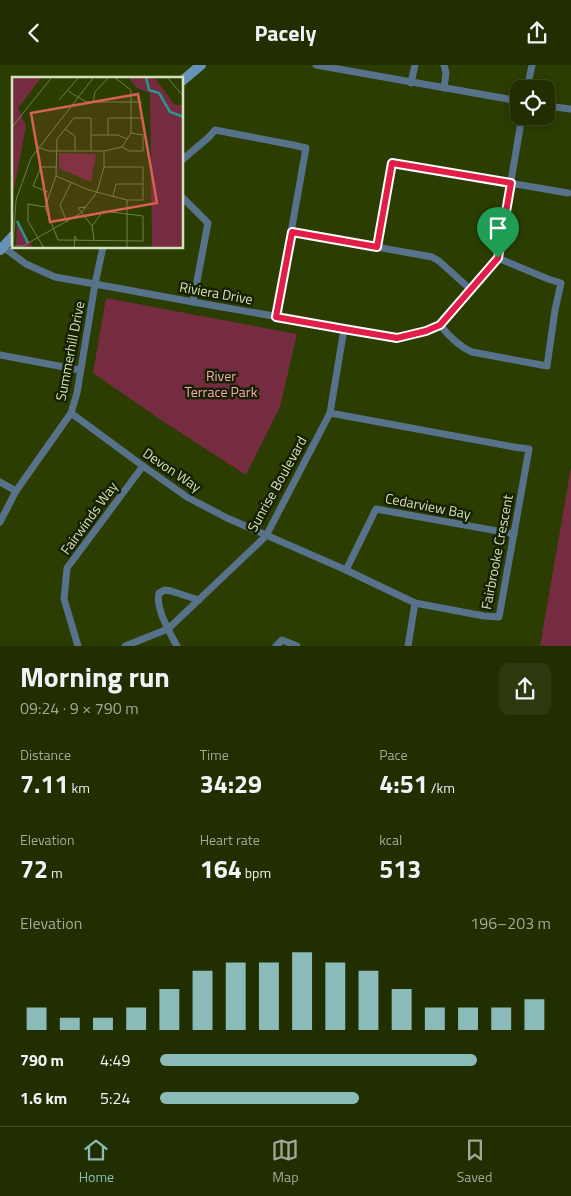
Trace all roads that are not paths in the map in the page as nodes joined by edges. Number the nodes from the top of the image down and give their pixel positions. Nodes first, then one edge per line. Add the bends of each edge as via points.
1 (201, 65) edge
2 (316, 65) edge
3 (415, 65) edge
4 (444, 65) edge
5 (532, 65) edge
6 (332, 67) edge
7 (184, 79) edge
8 (528, 80) edge
9 (411, 83) junction
10 (444, 88) junction
11 (510, 99) edge
12 (555, 107) edge
13 (571, 109) edge
14 (521, 125) edge
15 (184, 158) edge
16 (511, 183) junction
17 (568, 193) dead end
18 (184, 199) edge
19 (292, 232) junction
20 (12, 237) edge
21 (377, 247) junction
22 (1, 248) edge
23 (103, 249) edge
24 (498, 258) junction
25 (95, 284) junction
26 (470, 289) junction
27 (193, 302) junction
28 (276, 317) junction
29 (440, 325) junction
30 (344, 329) junction
31 (0, 355) edge
32 (80, 369) junction
33 (71, 413) junction
34 (330, 413) junction
35 (143, 466) junction
36 (0, 481) edge
37 (16, 491) junction
38 (0, 522) edge
39 (514, 534) junction
40 (266, 536) junction
41 (346, 570) junction
42 (199, 600) junction
43 (415, 603) junction
44 (168, 629) junction
45 (78, 646) edge
46 (125, 646) edge
47 (177, 646) edge
48 (276, 646) edge
49 (297, 646) edge
50 (408, 646) edge

1 - 7 main road
2 - 6 street
3 - 9 street
4 - 10 street
5 - 8 street
6 - 9 street
9 - 10 street
10 - 11 street
12 - 13 street
14 - 16 street
15 - 19 street via 215,130 306,148
16 - 17 street
16 - 21 street via 392,163
16 - 24 street
18 - 27 street via 208,223
19 - 21 street
19 - 28 street
20 - 22 main road
21 - 26 street via 432,257
22 - 25 street, Riviera Drive via 55,277
23 - 25 street, Summerhill Drive
24 - 26 street
24 - 29 street via 561,283 547,366 469,350
25 - 27 street, Riviera Drive
25 - 32 street, Summerhill Drive
26 - 29 street
27 - 28 street, Riviera Drive
28 - 30 street, Riviera Drive
29 - 30 street, Riviera Drive via 397,338
30 - 34 street, Sunrise Boulevard
31 - 32 street
32 - 33 street, Summerhill Drive
33 - 35 street, Devon Way
33 - 37 street, Summerhill Drive
34 - 39 street, Fairbrooke Crescent via 529,449
34 - 40 street, Sunrise Boulevard
35 - 40 street, Devon Way via 187,497
35 - 45 street, Fairwinds Way via 67,568 64,599
36 - 37 street
37 - 38 street, Summerhill Drive
39 - 41 street, Cedarview Bay via 376,509
39 - 43 street, Fairbrooke Crescent via 499,617
40 - 41 street, Fairbrooke Crescent
40 - 42 street, Sunrise Boulevard
41 - 43 street, Fairbrooke Crescent
42 - 44 street, Sunrise Boulevard
42 - 44 street via 171,591 160,593 158,600
43 - 50 street
44 - 46 street, Sunrise Boulevard
44 - 47 street
48 - 49 street via 282,640

